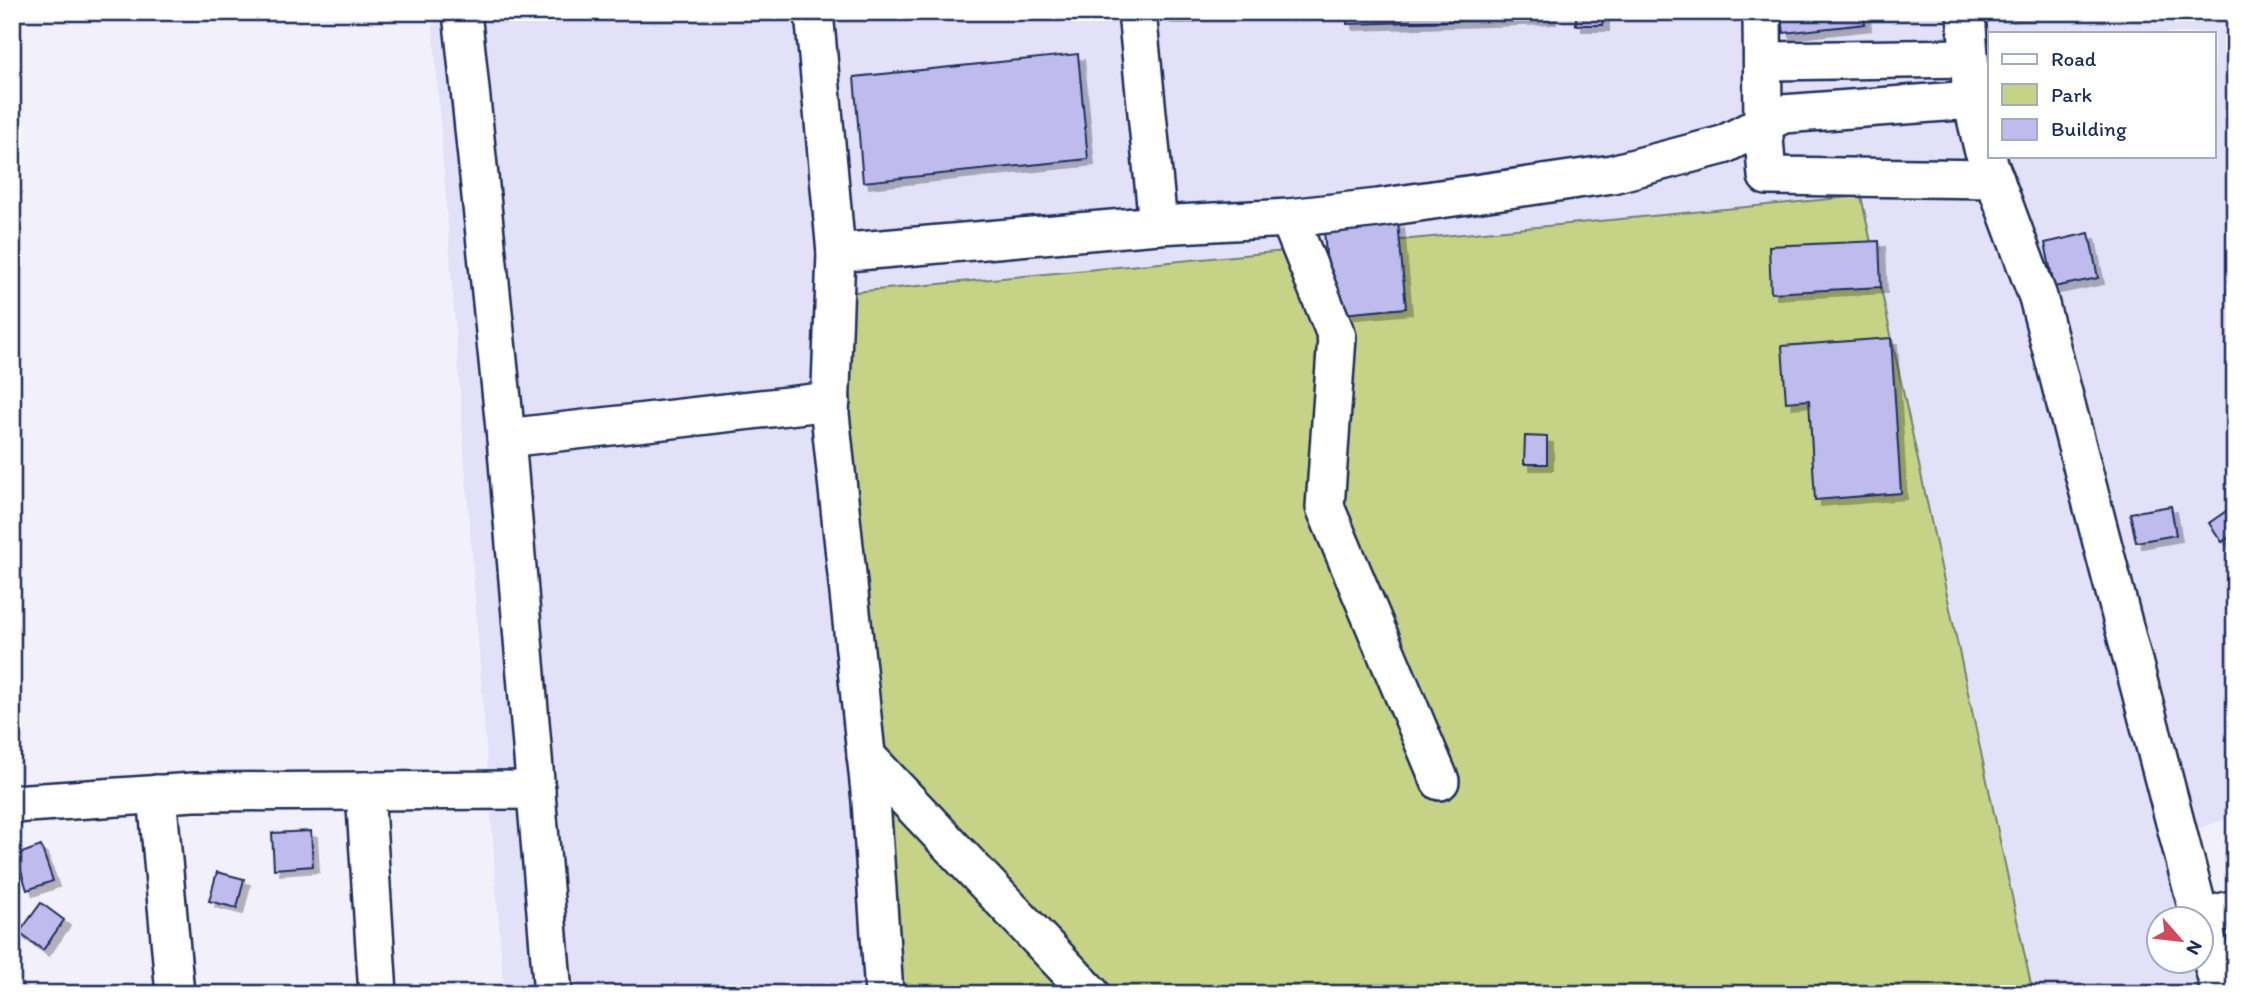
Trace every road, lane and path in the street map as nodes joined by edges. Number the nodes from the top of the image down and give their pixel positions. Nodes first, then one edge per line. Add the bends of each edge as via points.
1 (462, 12) edge
2 (814, 12) edge
3 (1137, 12) edge
4 (1762, 12) edge
5 (1966, 12) edge
6 (1969, 58) junction
7 (1763, 61) junction
8 (1972, 100) junction
9 (1763, 125) junction
10 (1995, 179) junction
11 (1289, 218) junction
12 (1158, 225) junction
13 (836, 253) junction
14 (831, 401) junction
15 (506, 438) junction
16 (866, 756) junction
17 (1440, 781) dead end
18 (536, 790) junction
19 (365, 791) junction
20 (157, 794) junction
21 (12, 804) edge
22 (2197, 904) edge
23 (2235, 909) edge
24 (2216, 915) edge
25 (2216, 974) edge
26 (174, 994) edge
27 (378, 994) edge
28 (553, 994) edge
29 (884, 994) edge
30 (1091, 994) edge
31 (2221, 994) edge

1 - 15 street
2 - 13 street
3 - 12 street
4 - 7 street
5 - 6 street
6 - 7 street
6 - 8 street
7 - 9 street
8 - 9 street via 1783,114
8 - 10 street
9 - 10 street via 1767,176
9 - 11 street via 1723,145 1612,174
10 - 22 street via 2038,297
11 - 12 street
11 - 17 street via 1337,337 1325,506
12 - 13 street
13 - 14 street
14 - 15 street
14 - 16 street
15 - 18 street
16 - 29 street
16 - 30 street
18 - 19 street
18 - 28 street
19 - 20 street
19 - 27 street
20 - 21 street
20 - 26 street
23 - 24 street
25 - 31 street

